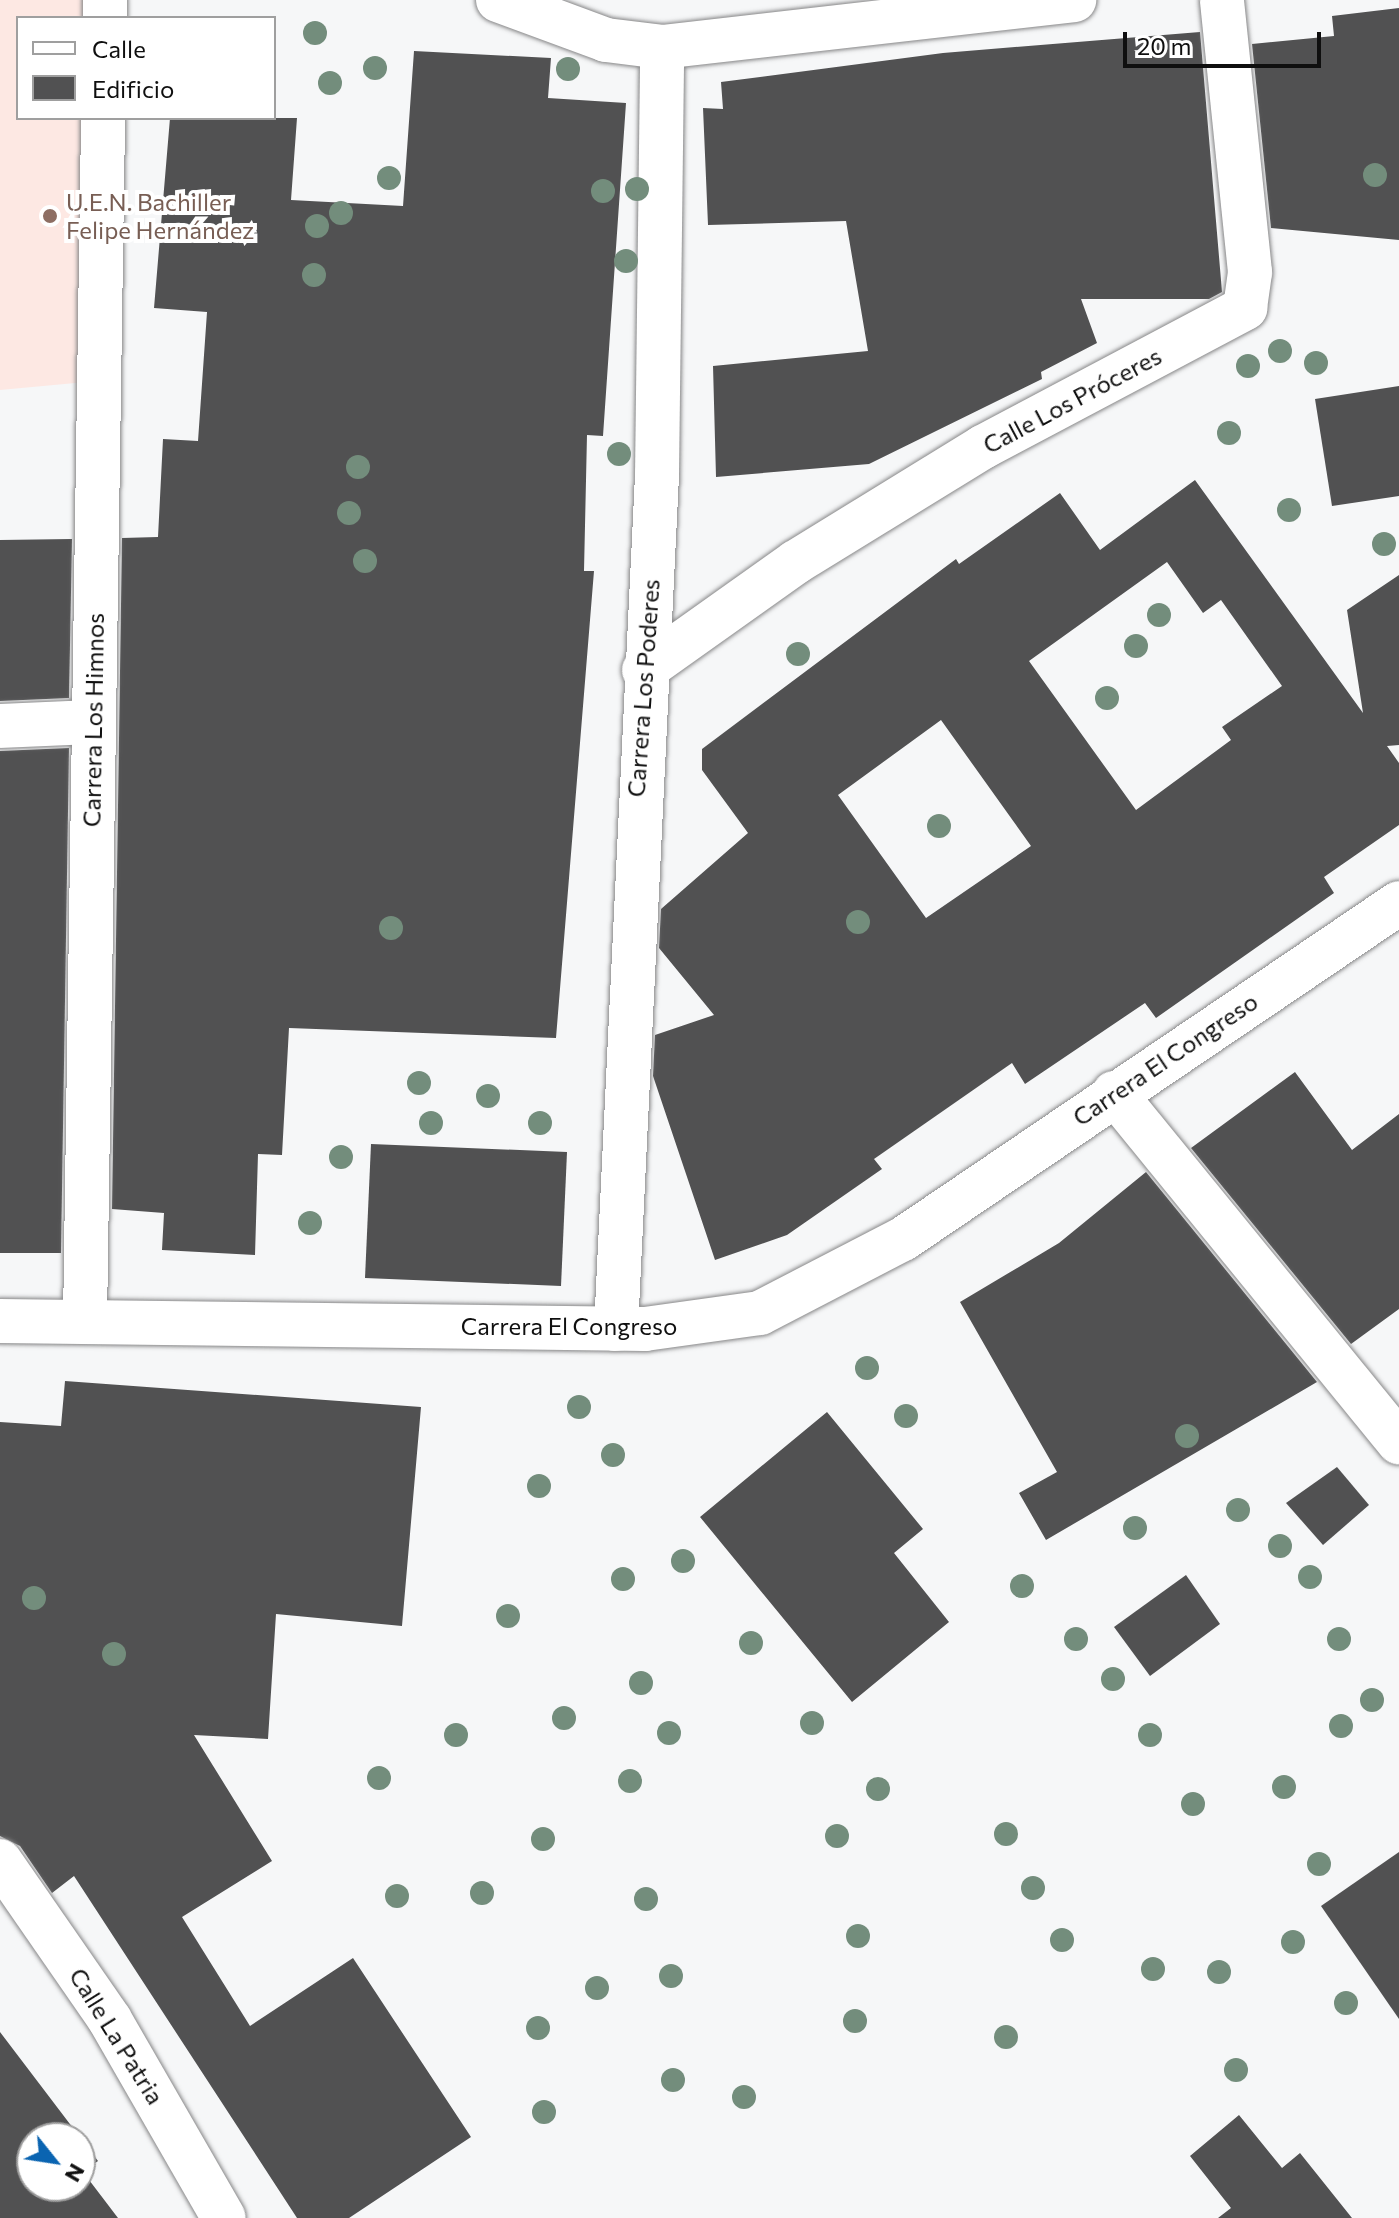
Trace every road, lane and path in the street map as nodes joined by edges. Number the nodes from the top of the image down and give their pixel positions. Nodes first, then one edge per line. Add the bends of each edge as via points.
1 (498, 0) edge
2 (1074, 0) edge
3 (1222, 0) edge
4 (662, 47) junction
5 (103, 120) edge
6 (644, 670) junction
7 (93, 722) junction
8 (0, 726) edge
9 (1399, 903) edge
10 (1114, 1093) junction
11 (0, 1321) edge
12 (85, 1322) junction
13 (616, 1329) junction
14 (1399, 1443) edge
15 (0, 1861) edge
16 (224, 2218) edge

1 - 4 street via 606,40
2 - 4 street
3 - 6 street, Calle Los Próceres via 1250,272 1245,308 983,447 796,562
4 - 6 street, Carrera Los Poderes via 657,475
5 - 7 street, Carrera Los Himnos
6 - 13 street, Carrera Los Poderes
7 - 8 street
7 - 12 street, Carrera Los Himnos
9 - 10 street, Carrera El Congreso
10 - 13 street, Carrera El Congreso via 823,1284 760,1313
10 - 14 street
11 - 12 street, Carrera El Congreso
12 - 13 street, Carrera El Congreso
15 - 16 street, Calle La Patria via 110,2020

